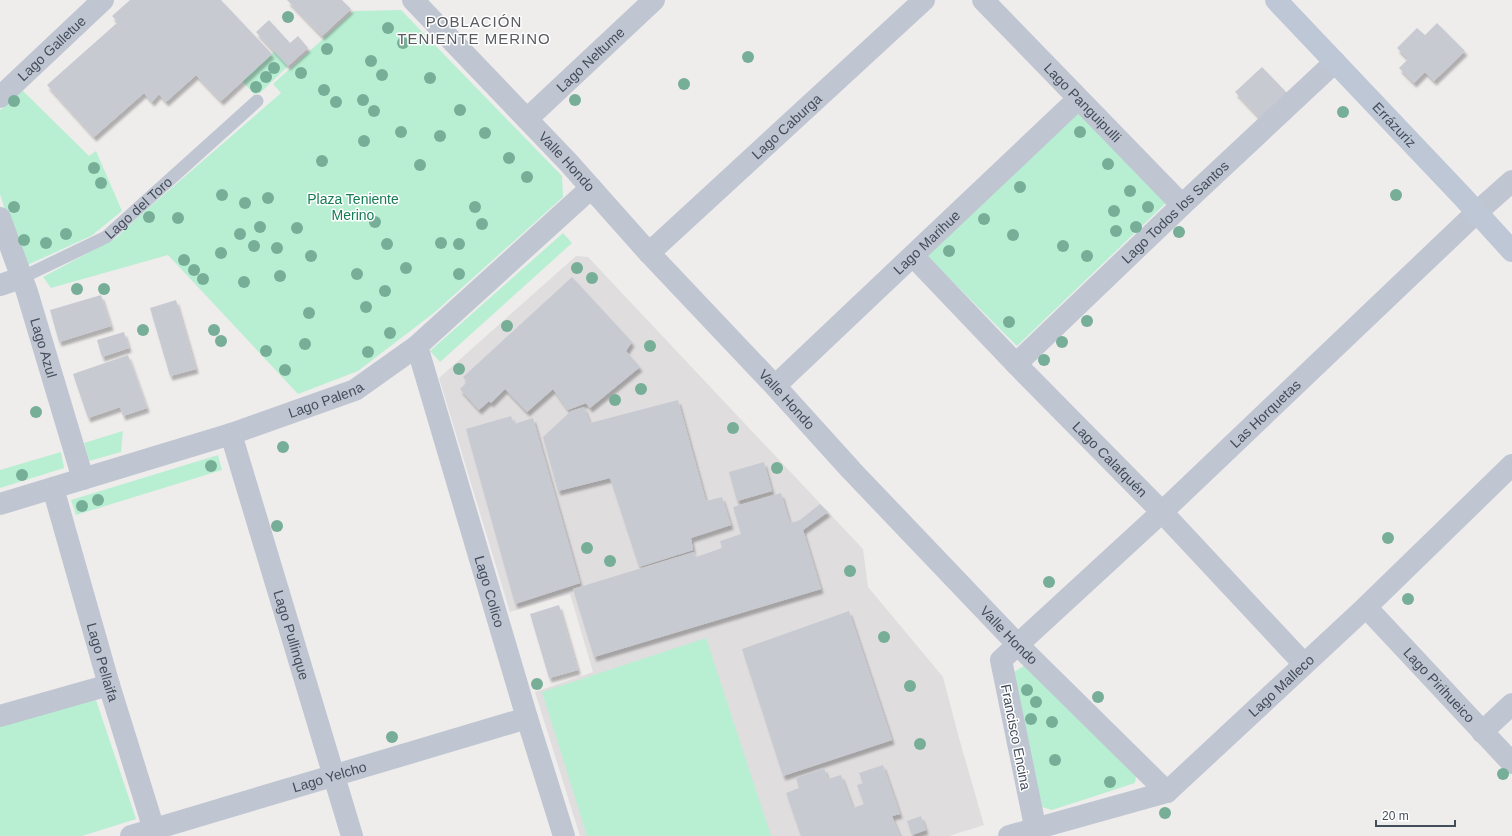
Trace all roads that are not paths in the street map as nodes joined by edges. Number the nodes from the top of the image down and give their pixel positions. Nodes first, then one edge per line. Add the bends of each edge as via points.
1 (104, 0) edge
2 (413, 0) edge
3 (654, 0) edge
4 (924, 0) edge
5 (983, 0) edge
6 (1276, 0) edge
7 (1336, 62) junction
8 (0, 97) edge
9 (1078, 99) junction
10 (258, 101) dead end
11 (527, 120) junction
12 (1512, 181) edge
13 (591, 188) junction
14 (1182, 205) junction
15 (1477, 212) junction
16 (0, 218) edge
17 (1512, 251) edge
18 (649, 253) junction
19 (913, 256) junction
20 (21, 278) junction
21 (0, 285) edge
22 (417, 346) junction
23 (1016, 364) junction
24 (775, 386) junction
25 (231, 434) junction
26 (1512, 465) edge
27 (83, 479) junction
28 (53, 488) junction
29 (0, 504) edge
30 (1162, 512) junction
31 (1366, 607) junction
32 (1018, 645) junction
33 (1304, 664) junction
34 (109, 685) junction
35 (1512, 704) edge
36 (0, 716) edge
37 (527, 718) junction
38 (1482, 732) junction
39 (1512, 763) edge
40 (334, 776) junction
41 (1167, 792) junction
42 (1036, 832) edge
43 (155, 833) edge
44 (131, 836) edge
45 (352, 836) edge
46 (564, 836) edge
47 (1009, 836) edge

1 - 8 street, Lago Galletue
2 - 11 street, Valle Hondo
3 - 11 street, Lago Neltume
4 - 18 street, Lago Caburga
5 - 9 street, Lago Panguipulli
6 - 7 street, Errázuriz
7 - 14 street, Lago Todos los Santos
7 - 15 street, Errázuriz
9 - 14 street, Lago Panguipulli
9 - 19 street, Lago Marihue
10 - 20 lane, Lago del Toro via 106,237
11 - 13 street, Valle Hondo
12 - 15 street, Las Horquetas
13 - 18 street, Valle Hondo
13 - 22 street, Lago Palena
14 - 23 street, Lago Todos los Santos
15 - 17 street, Errázuriz
15 - 30 street, Las Horquetas
16 - 20 street, Lago Azul
18 - 24 street, Valle Hondo
19 - 23 street, Lago Calafquén
19 - 24 street, Lago Marihue
20 - 21 street, Lago del Toro
20 - 27 street, Lago Azul
22 - 25 street, Lago Palena via 355,390
22 - 37 street, Lago Colico
23 - 30 street, Lago Calafquén
24 - 32 street, Valle Hondo via 852,471
25 - 27 street, Lago Palena
25 - 40 street, Lago Pullinque
26 - 31 street, Lago Malleco
27 - 28 street, Lago Palena
28 - 29 street, Lago Palena
28 - 34 street, Lago Pellaifa
30 - 32 street, Las Horquetas
30 - 33 street, Lago Calafquén
31 - 33 street, Lago Malleco
31 - 38 street, Lago Pirihueico
32 - 41 street, Valle Hondo
32 - 42 street, Francisco Encina via 1001,660
33 - 41 street, Lago Malleco
34 - 36 street
34 - 43 street, Lago Pellaifa
35 - 38 street
37 - 40 street, Lago Yelcho
37 - 46 street, Lago Colico
38 - 39 street, Lago Pirihueico
40 - 43 street, Lago Yelcho
40 - 45 street, Lago Pullinque
41 - 42 street, Lago Malleco
42 - 47 street, Lago Malleco
43 - 44 street, Lago Yelcho

